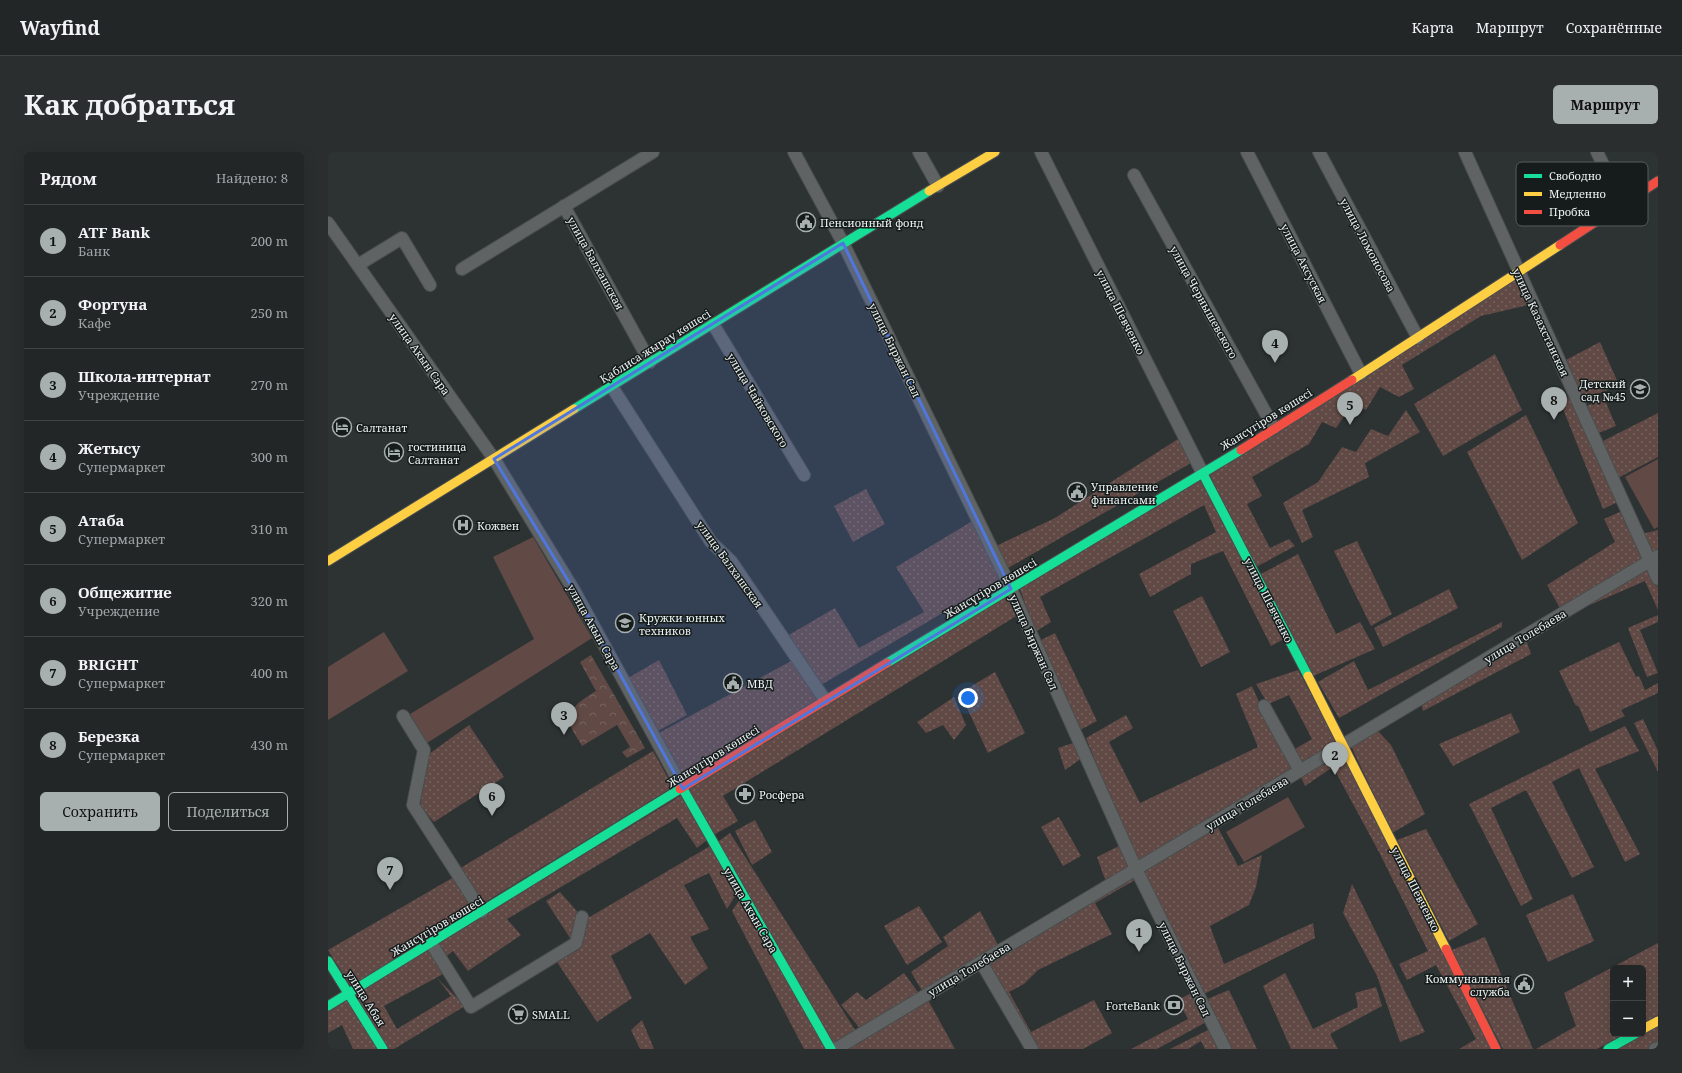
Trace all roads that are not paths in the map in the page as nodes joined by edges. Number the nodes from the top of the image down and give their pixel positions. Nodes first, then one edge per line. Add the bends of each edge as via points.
1 (653, 152) edge
2 (794, 152) edge
3 (919, 152) edge
4 (995, 152) edge
5 (1041, 152) edge
6 (1247, 152) edge
7 (1319, 152) edge
8 (1465, 152) edge
9 (1598, 152) edge
10 (1603, 162) edge
11 (1134, 175) dead end
12 (1658, 181) edge
13 (938, 186) junction
14 (1648, 187) edge
15 (564, 206) junction
16 (328, 223) edge
17 (1588, 226) edge
18 (843, 243) junction
19 (358, 265) junction
20 (462, 269) dead end
21 (1518, 272) junction
22 (430, 285) dead end
23 (713, 324) junction
24 (1418, 338) junction
25 (650, 362) junction
26 (1361, 374) junction
27 (612, 387) junction
28 (1274, 428) junction
29 (494, 459) junction
30 (1203, 474) junction
31 (804, 475) dead end
32 (1654, 558) edge
33 (328, 561) edge
34 (1658, 579) edge
35 (1011, 589) junction
36 (825, 700) junction
37 (1264, 706) dead end
38 (403, 716) dead end
39 (1344, 745) junction
40 (1300, 771) junction
41 (682, 789) junction
42 (1136, 869) junction
43 (482, 912) junction
44 (582, 918) dead end
45 (431, 943) junction
46 (328, 961) edge
47 (982, 962) junction
48 (349, 993) junction
49 (328, 1006) edge
50 (1658, 1021) edge
51 (1646, 1027) edge
52 (1630, 1037) edge
53 (1658, 1048) edge
54 (383, 1049) edge
55 (831, 1049) edge
56 (836, 1049) edge
57 (1032, 1049) edge
58 (1225, 1049) edge
59 (1496, 1049) edge
60 (1608, 1049) edge
61 (1655, 1049) edge

1 - 15 street, улица Балхашская
2 - 18 street, улица Биржан Сал
3 - 13 street
4 - 13 main road, Қаблиса жырау көшесі
5 - 30 street, улица Шевченко
6 - 26 street, улица Аксуская
7 - 24 street, улица Ломоносова
8 - 21 street, улица Казахстанская
9 - 10 street
11 - 28 street, улица Чернышевского
12 - 14 main road, Жансүгіров көшесі
13 - 18 main road, Қаблиса жырау көшесі
15 - 20 street, улица Балхашская
15 - 25 street, улица Балхашская
16 - 19 street, улица Акын Сара
17 - 21 main road, Жансүгіров көшесі
18 - 23 main road, Қаблиса жырау көшесі
18 - 35 street, улица Биржан Сал
19 - 22 street via 402,238
19 - 29 street, улица Акын Сара
21 - 24 main road, Жансүгіров көшесі
21 - 32 street, улица Казахстанская
23 - 25 main road, Қаблиса жырау көшесі
23 - 31 street, улица Чайковского
24 - 26 main road, Жансүгіров көшесі
25 - 27 main road, Қаблиса жырау көшесі
26 - 28 main road, Жансүгіров көшесі
27 - 29 main road, Қаблиса жырау көшесі
27 - 36 street, улица Балхашская via 712,542 731,561
28 - 30 main road, Жансүгіров көшесі
29 - 33 main road, Қаблиса жырау көшесі
29 - 41 street, улица Акын Сара via 575,592
30 - 35 main road, Жансүгіров көшесі
30 - 39 main road, улица Шевченко
32 - 34 street, улица Казахстанская
32 - 39 street, улица Толебаева
35 - 36 main road, Жансүгіров көшесі
35 - 42 street, улица Биржан Сал
36 - 41 main road, Жансүгіров көшесі
37 - 40 street
38 - 43 street via 424,750 413,805
39 - 40 street, улица Толебаева
39 - 59 main road, улица Шевченко
40 - 42 street, улица Толебаева
41 - 43 main road, Жансүгіров көшесі
41 - 55 main road, улица Акын Сара
42 - 47 street, улица Толебаева
42 - 58 street, улица Биржан Сал
43 - 45 main road, Жансүгіров көшесі
44 - 45 street via 576,943 470,1007
45 - 48 main road, Жансүгіров көшесі
46 - 48 main road, улица Абая
47 - 56 street, улица Толебаева
47 - 57 street
48 - 49 main road, Жансүгіров көшесі
48 - 54 main road, улица Абая
50 - 51 main road
52 - 60 main road
53 - 61 street

